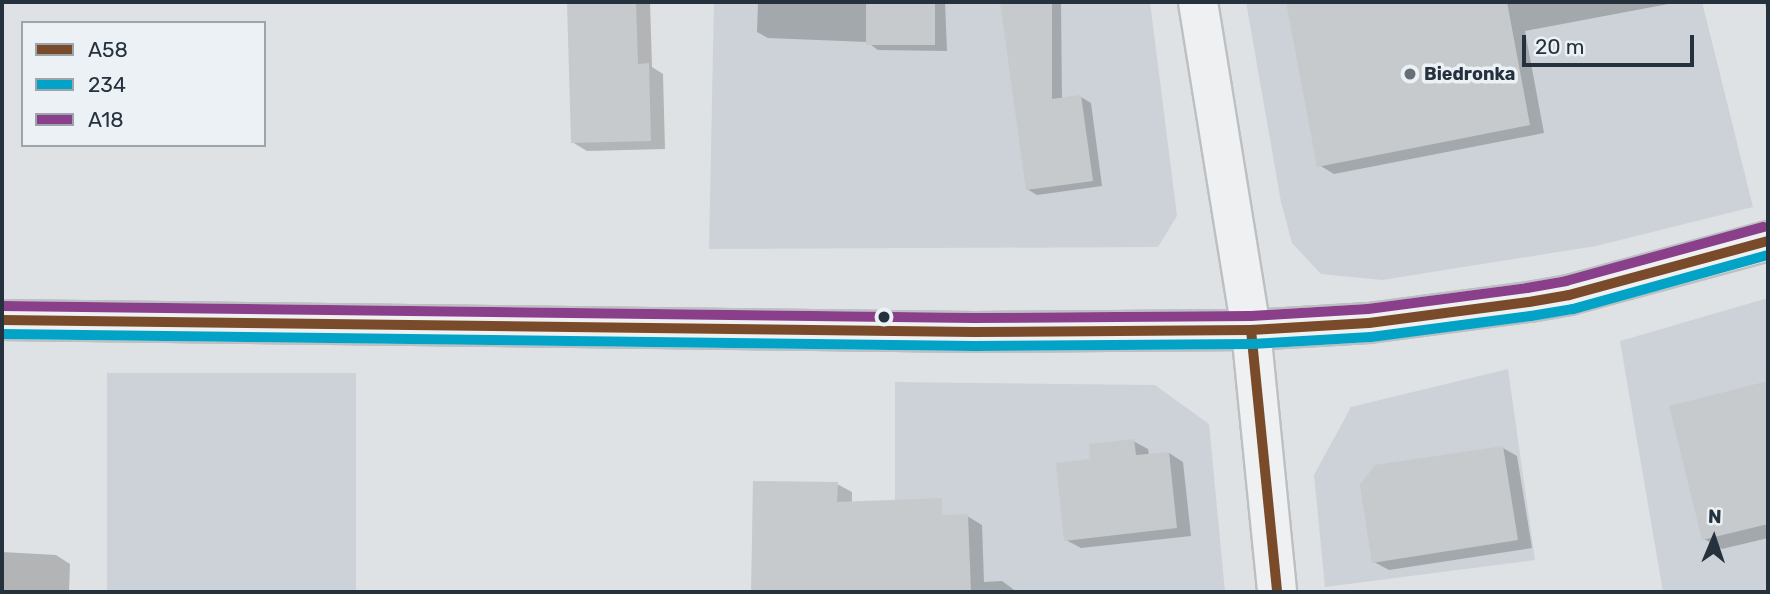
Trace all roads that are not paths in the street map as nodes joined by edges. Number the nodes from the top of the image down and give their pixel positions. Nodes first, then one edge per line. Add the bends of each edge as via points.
1 (1198, 2) edge
2 (1768, 241) edge
3 (2, 320) edge
4 (1251, 330) junction
5 (1277, 592) edge

1 - 4 street
2 - 4 street via 1529,302 1369,323
3 - 4 street via 974,332
4 - 5 street

